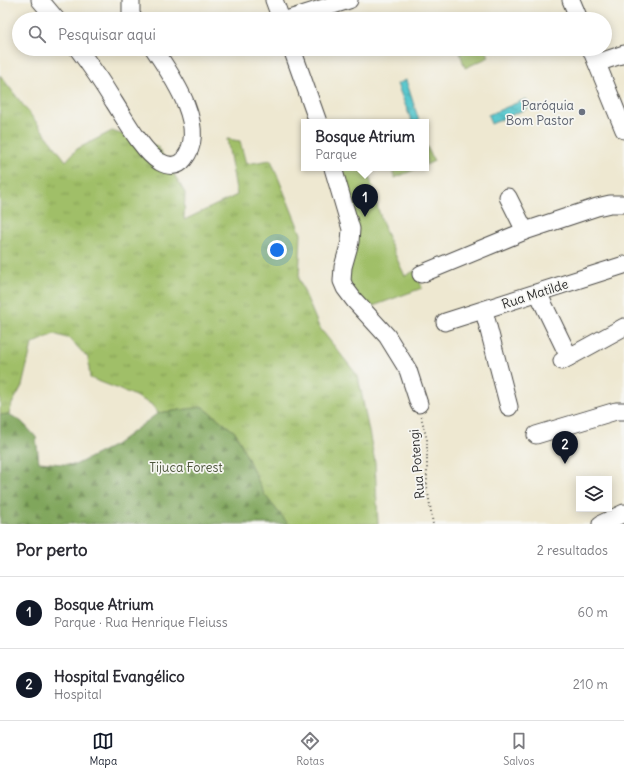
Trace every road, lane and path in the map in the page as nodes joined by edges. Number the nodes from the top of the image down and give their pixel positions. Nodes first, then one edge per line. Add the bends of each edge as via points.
1 (40, 0) edge
2 (131, 0) edge
3 (274, 0) edge
4 (349, 0) edge
5 (571, 0) edge
6 (50, 12) edge
7 (132, 12) edge
8 (278, 12) edge
9 (311, 12) edge
10 (576, 12) edge
11 (624, 54) edge
12 (612, 55) edge
13 (83, 56) edge
14 (158, 56) edge
15 (294, 56) edge
16 (594, 56) edge
17 (317, 119) edge
18 (624, 130) edge
19 (334, 171) edge
20 (508, 197) dead end
21 (624, 204) edge
22 (524, 231) junction
23 (624, 265) edge
24 (421, 274) dead end
25 (538, 293) junction
26 (484, 311) junction
27 (445, 322) dead end
28 (624, 328) edge
29 (419, 404) joint
30 (509, 408) dead end
31 (624, 411) edge
32 (536, 435) dead end
33 (624, 513) edge
34 (433, 524) edge
35 (601, 524) edge

1 - 6 street
2 - 7 street
3 - 8 street
4 - 9 street
5 - 10 street
11 - 12 street
13 - 14 street via 138,139 154,157 172,166 180,164 189,152 193,136 182,93
15 - 17 street
16 - 18 street
19 - 29 street via 351,229 342,281 354,300 387,336 408,370
20 - 22 street
21 - 22 street via 597,207
22 - 24 street
23 - 25 street, Rua Matilde
25 - 26 street, Rua Matilde
25 - 28 street via 566,359
26 - 27 street, Rua Matilde
26 - 30 street
29 - 34 path, Rua Potengi via 427,440 427,486
31 - 32 street via 616,411
33 - 35 street

